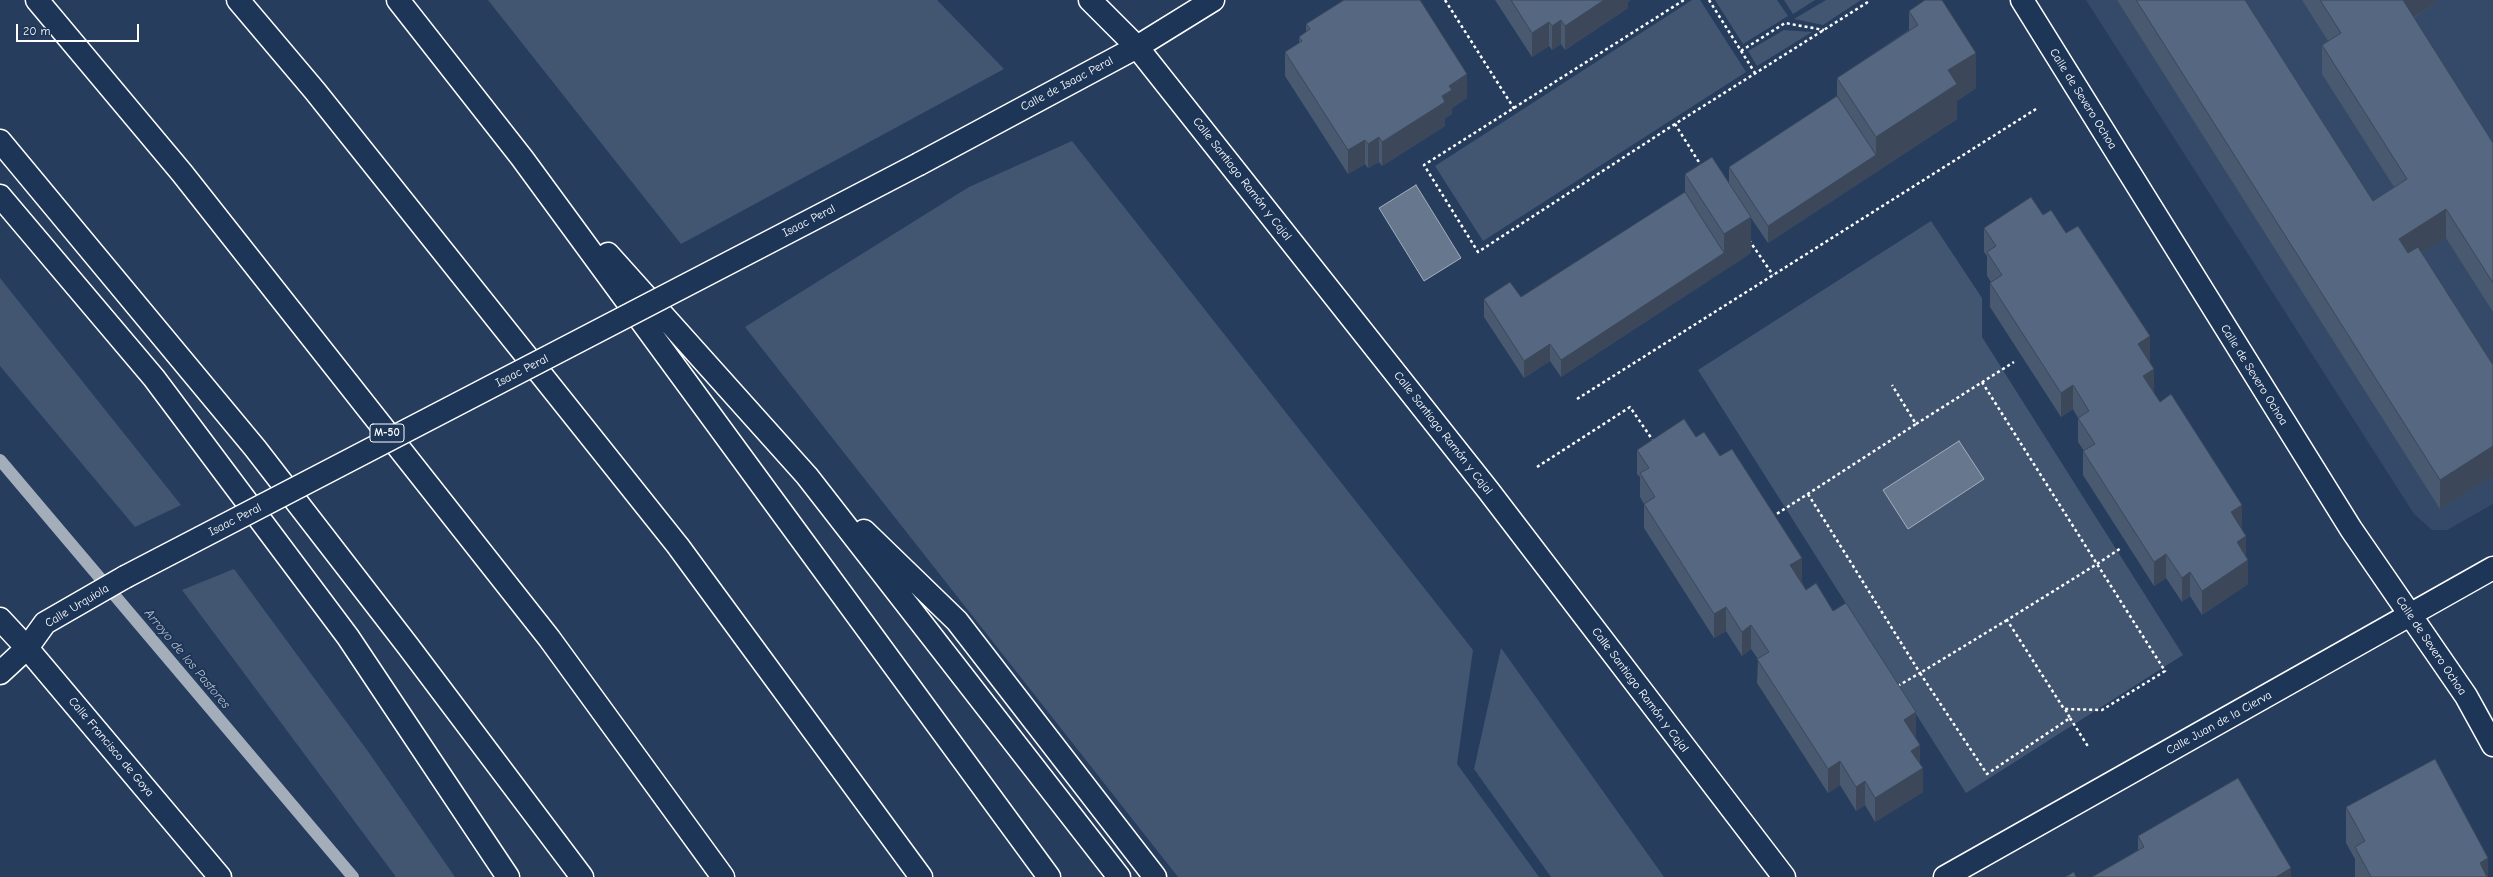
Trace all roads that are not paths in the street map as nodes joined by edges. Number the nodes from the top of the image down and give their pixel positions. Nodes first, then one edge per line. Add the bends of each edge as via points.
1 (37, 0) edge
2 (238, 0) edge
3 (398, 0) edge
4 (1090, 0) edge
5 (1213, 0) edge
6 (2022, 0) edge
7 (1137, 46) junction
8 (0, 141) edge
9 (522, 158) junction
10 (919, 164) joint
11 (0, 196) edge
12 (807, 476) junction
13 (2493, 568) edge
14 (125, 577) joint
15 (2411, 615) junction
16 (0, 619) edge
17 (27, 648) junction
18 (0, 673) edge
19 (2493, 745) edge
20 (220, 877) edge
21 (508, 877) edge
22 (582, 877) edge
23 (723, 877) edge
24 (921, 877) edge
25 (1049, 877) edge
26 (1119, 877) edge
27 (1155, 877) edge
28 (1784, 877) edge
29 (1945, 877) edge

1 - 23 main road, M-50 via 182,173 544,632
2 - 24 main road via 325,103 673,540
3 - 9 main road
4 - 7 main road, Calle Santiago Ramón y Cajal
5 - 7 main road, Calle de Isaac Peral
6 - 15 main road, Calle de Severo Ochoa via 2351,529
7 - 10 main road, Calle de Isaac Peral
7 - 28 main road, Calle Santiago Ramón y Cajal via 1488,490
8 - 22 main road via 255,448
9 - 12 main road
9 - 25 main road
10 - 14 main road, Isaac Peral, bridge
11 - 21 main road via 154,378 348,637
12 - 26 main road
12 - 27 main road via 957,621
13 - 15 main road, Calle Juan de la Cierva
14 - 17 main road, Calle Urquiola via 45,623
15 - 19 main road, Calle de Severo Ochoa via 2466,696
15 - 29 main road, Calle Juan de la Cierva
16 - 17 main road, Calle Francisco de Goya
17 - 18 main road, Calle Urquiola
17 - 20 main road, Calle Francisco de Goya

